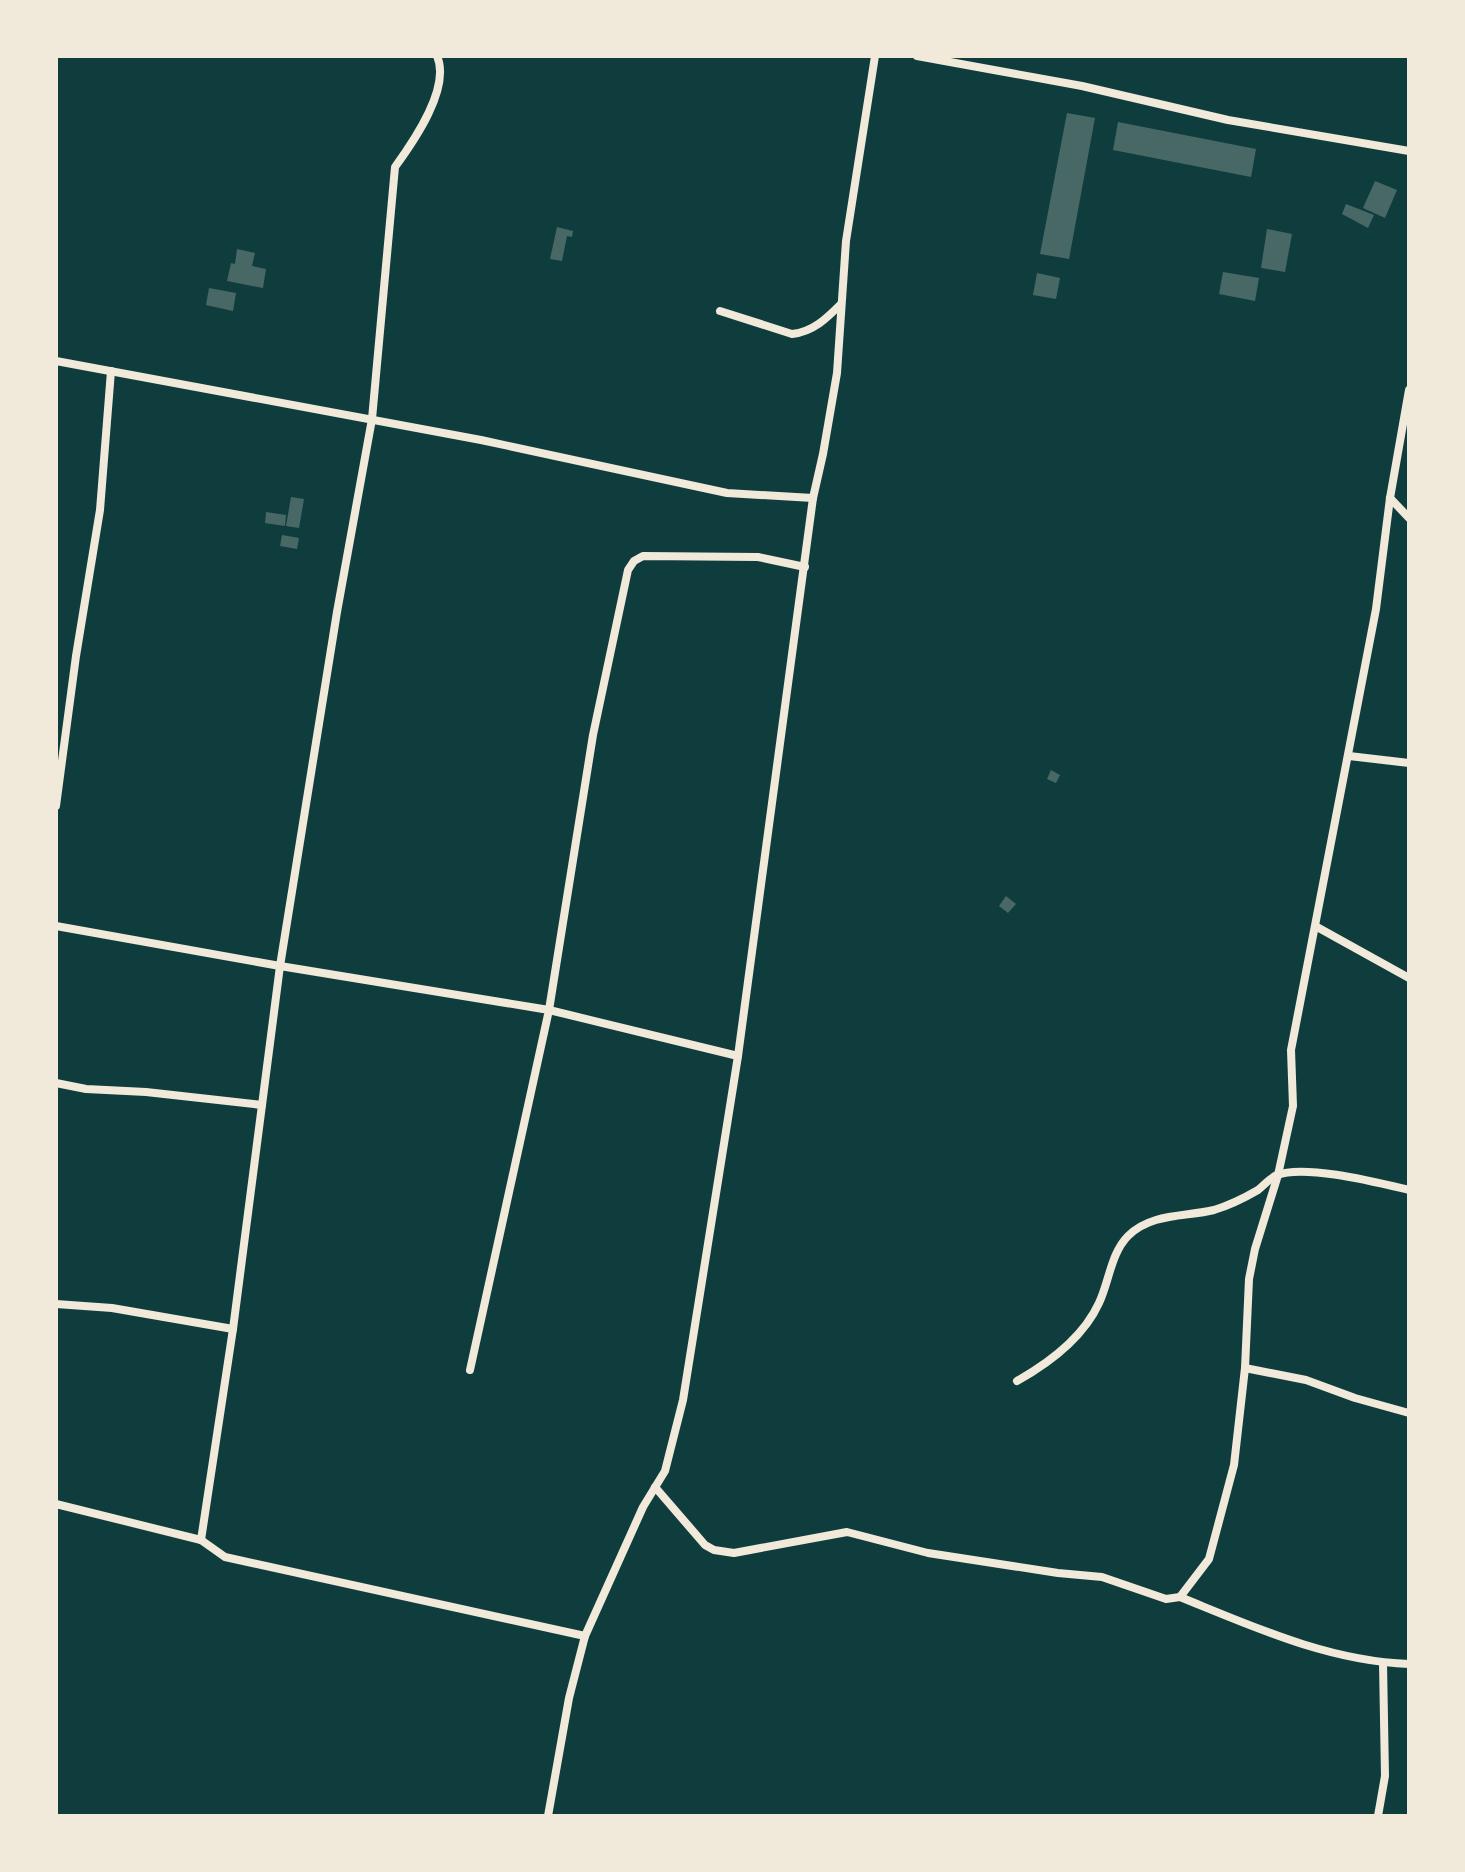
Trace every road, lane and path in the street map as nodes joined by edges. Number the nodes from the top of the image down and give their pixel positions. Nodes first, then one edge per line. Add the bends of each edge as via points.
1 (437, 56) edge
2 (875, 56) edge
3 (921, 56) edge
4 (1409, 151) edge
5 (842, 303) junction
6 (720, 311) dead end
7 (56, 361) edge
8 (111, 371) junction
9 (1409, 390) edge
10 (372, 419) junction
11 (813, 498) junction
12 (1390, 498) junction
13 (1409, 518) edge
14 (805, 567) junction
15 (1349, 756) junction
16 (1409, 763) edge
17 (56, 806) edge
18 (56, 926) edge
19 (1317, 927) junction
20 (280, 966) junction
21 (1409, 978) edge
22 (549, 1010) junction
23 (738, 1056) junction
24 (56, 1083) edge
25 (262, 1105) junction
26 (1278, 1175) junction
27 (1409, 1190) edge
28 (56, 1304) edge
29 (233, 1329) junction
30 (1245, 1368) junction
31 (470, 1370) dead end
32 (1017, 1381) dead end
33 (1409, 1413) edge
34 (655, 1487) junction
35 (56, 1504) edge
36 (201, 1540) junction
37 (1180, 1597) junction
38 (585, 1636) junction
39 (1383, 1663) junction
40 (1409, 1664) edge
41 (548, 1816) edge
42 (1378, 1816) edge

1 - 10 street via 437,92 418,136 395,167
2 - 5 street via 846,241
3 - 4 street via 1228,120
5 - 6 street via 822,322 792,334
5 - 11 street via 837,373
7 - 8 street
8 - 10 street
8 - 17 street via 100,510
9 - 12 street
10 - 11 street via 727,493
10 - 20 street
11 - 14 street
12 - 13 street
12 - 15 street
14 - 22 street via 758,557 643,556 628,570 593,735
14 - 23 street
15 - 16 street
15 - 19 street
18 - 20 street
19 - 21 street
19 - 26 street via 1291,1050 1293,1106
20 - 22 street
20 - 25 street
22 - 23 street
22 - 31 street
23 - 34 street via 683,1400 665,1471
24 - 25 street
25 - 29 street
26 - 27 street via 1316,1172
26 - 30 street via 1249,1279
26 - 32 street via 1214,1210 1172,1215 1127,1237 1087,1324 1043,1366
28 - 29 street
29 - 36 street
30 - 33 street via 1306,1380
30 - 37 street via 1234,1465 1209,1559
34 - 37 street via 714,1550 734,1553 847,1532 928,1553 1102,1577 1166,1599
34 - 38 street
35 - 36 street
36 - 38 street via 225,1557
37 - 39 street via 1295,1643
38 - 41 street
39 - 40 street
39 - 42 street via 1385,1776

